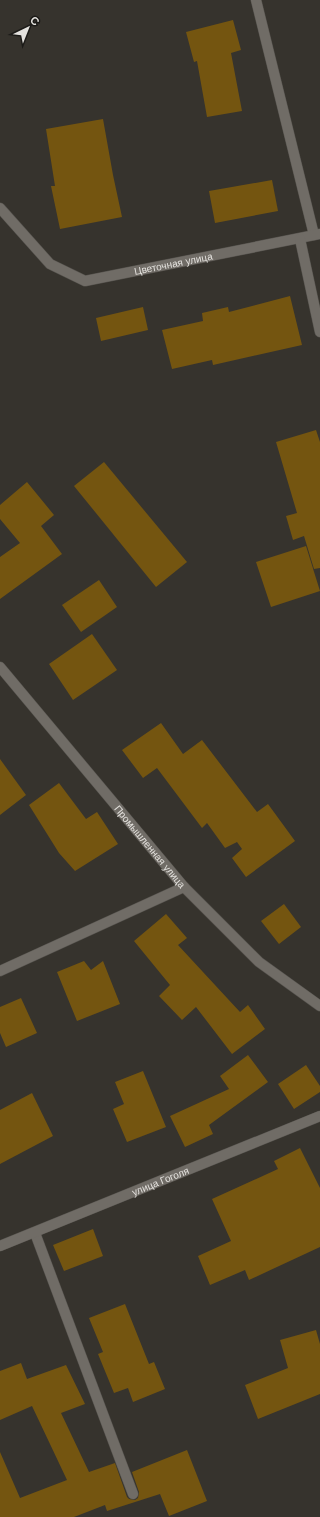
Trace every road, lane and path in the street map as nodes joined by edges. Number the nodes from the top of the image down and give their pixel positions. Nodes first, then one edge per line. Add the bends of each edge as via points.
1 (256, 0) edge
2 (0, 208) edge
3 (317, 235) edge
4 (300, 239) junction
5 (320, 332) edge
6 (2, 673) edge
7 (184, 887) junction
8 (0, 971) edge
9 (320, 1006) edge
10 (320, 1116) edge
11 (35, 1233) junction
12 (0, 1246) edge
13 (133, 1494) dead end

1 - 3 street, Цветочная улица
2 - 4 street, Цветочная улица via 50,264 85,280
3 - 4 street, Цветочная улица
4 - 5 street
6 - 7 street, Промышленная улица
7 - 8 street
7 - 9 street, Промышленная улица via 259,962
10 - 11 street, улица Гоголя
11 - 12 street, улица Гоголя
11 - 13 street

